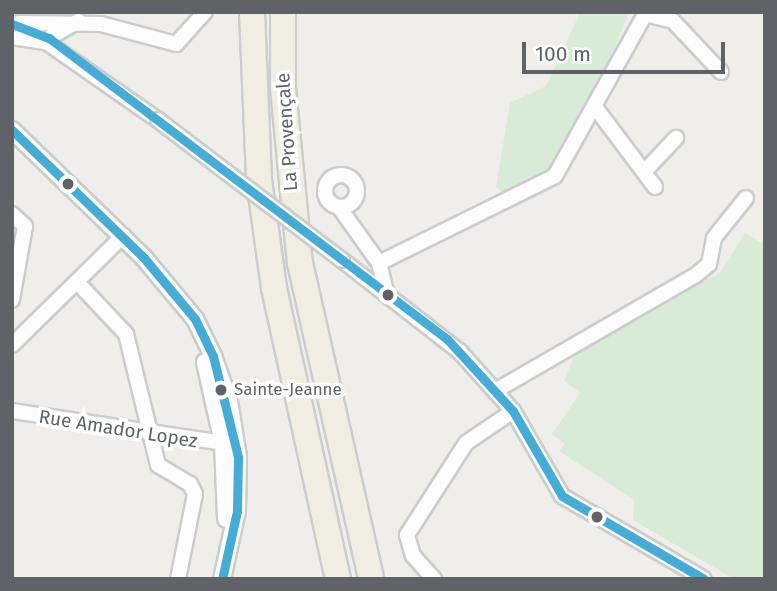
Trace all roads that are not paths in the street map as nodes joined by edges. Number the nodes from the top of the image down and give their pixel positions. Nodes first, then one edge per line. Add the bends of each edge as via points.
1 (205, 12) edge
2 (252, 12) edge
3 (283, 12) edge
4 (79, 21) junction
5 (16, 23) edge
6 (12, 37) edge
7 (53, 42) junction
8 (721, 72) dead end
9 (595, 107) junction
10 (12, 130) edge
11 (676, 138) dead end
12 (644, 172) junction
13 (654, 187) dead end
14 (746, 198) dead end
15 (340, 207) junction
16 (12, 214) edge
17 (123, 236) junction
18 (379, 263) junction
19 (78, 283) junction
20 (386, 292) junction
21 (12, 300) edge
22 (13, 342) edge
23 (495, 391) junction
24 (12, 411) edge
25 (513, 411) junction
26 (151, 435) junction
27 (229, 442) junction
28 (178, 579) edge
29 (222, 579) edge
30 (338, 579) edge
31 (371, 579) edge
32 (434, 579) edge
33 (704, 579) edge

1 - 4 street via 176,44
2 - 30 highway, La Provençale via 257,153 274,288
3 - 31 highway, La Provençale via 285,127 300,262
4 - 5 street
4 - 7 street
5 - 7 street
6 - 7 street
7 - 20 street, bridge
8 - 9 street via 673,22 645,14
9 - 12 street
9 - 18 street via 555,176
10 - 17 street
11 - 12 street
12 - 13 street
14 - 23 street via 714,238 709,264 696,275
15 - 15 street via 354,201 363,183 339,169 326,194
15 - 18 street
16 - 21 street via 25,226
17 - 19 street
17 - 27 street via 170,287 221,373
18 - 20 street
19 - 22 street
19 - 26 street via 126,334
20 - 23 street via 447,339
23 - 25 street
24 - 26 street, Rue Amador Lopez
25 - 32 street via 466,443 407,535 413,556
25 - 33 street via 562,496
26 - 27 street, Rue Amador Lopez
26 - 28 street via 158,465 190,484 195,494
27 - 29 street via 237,510

